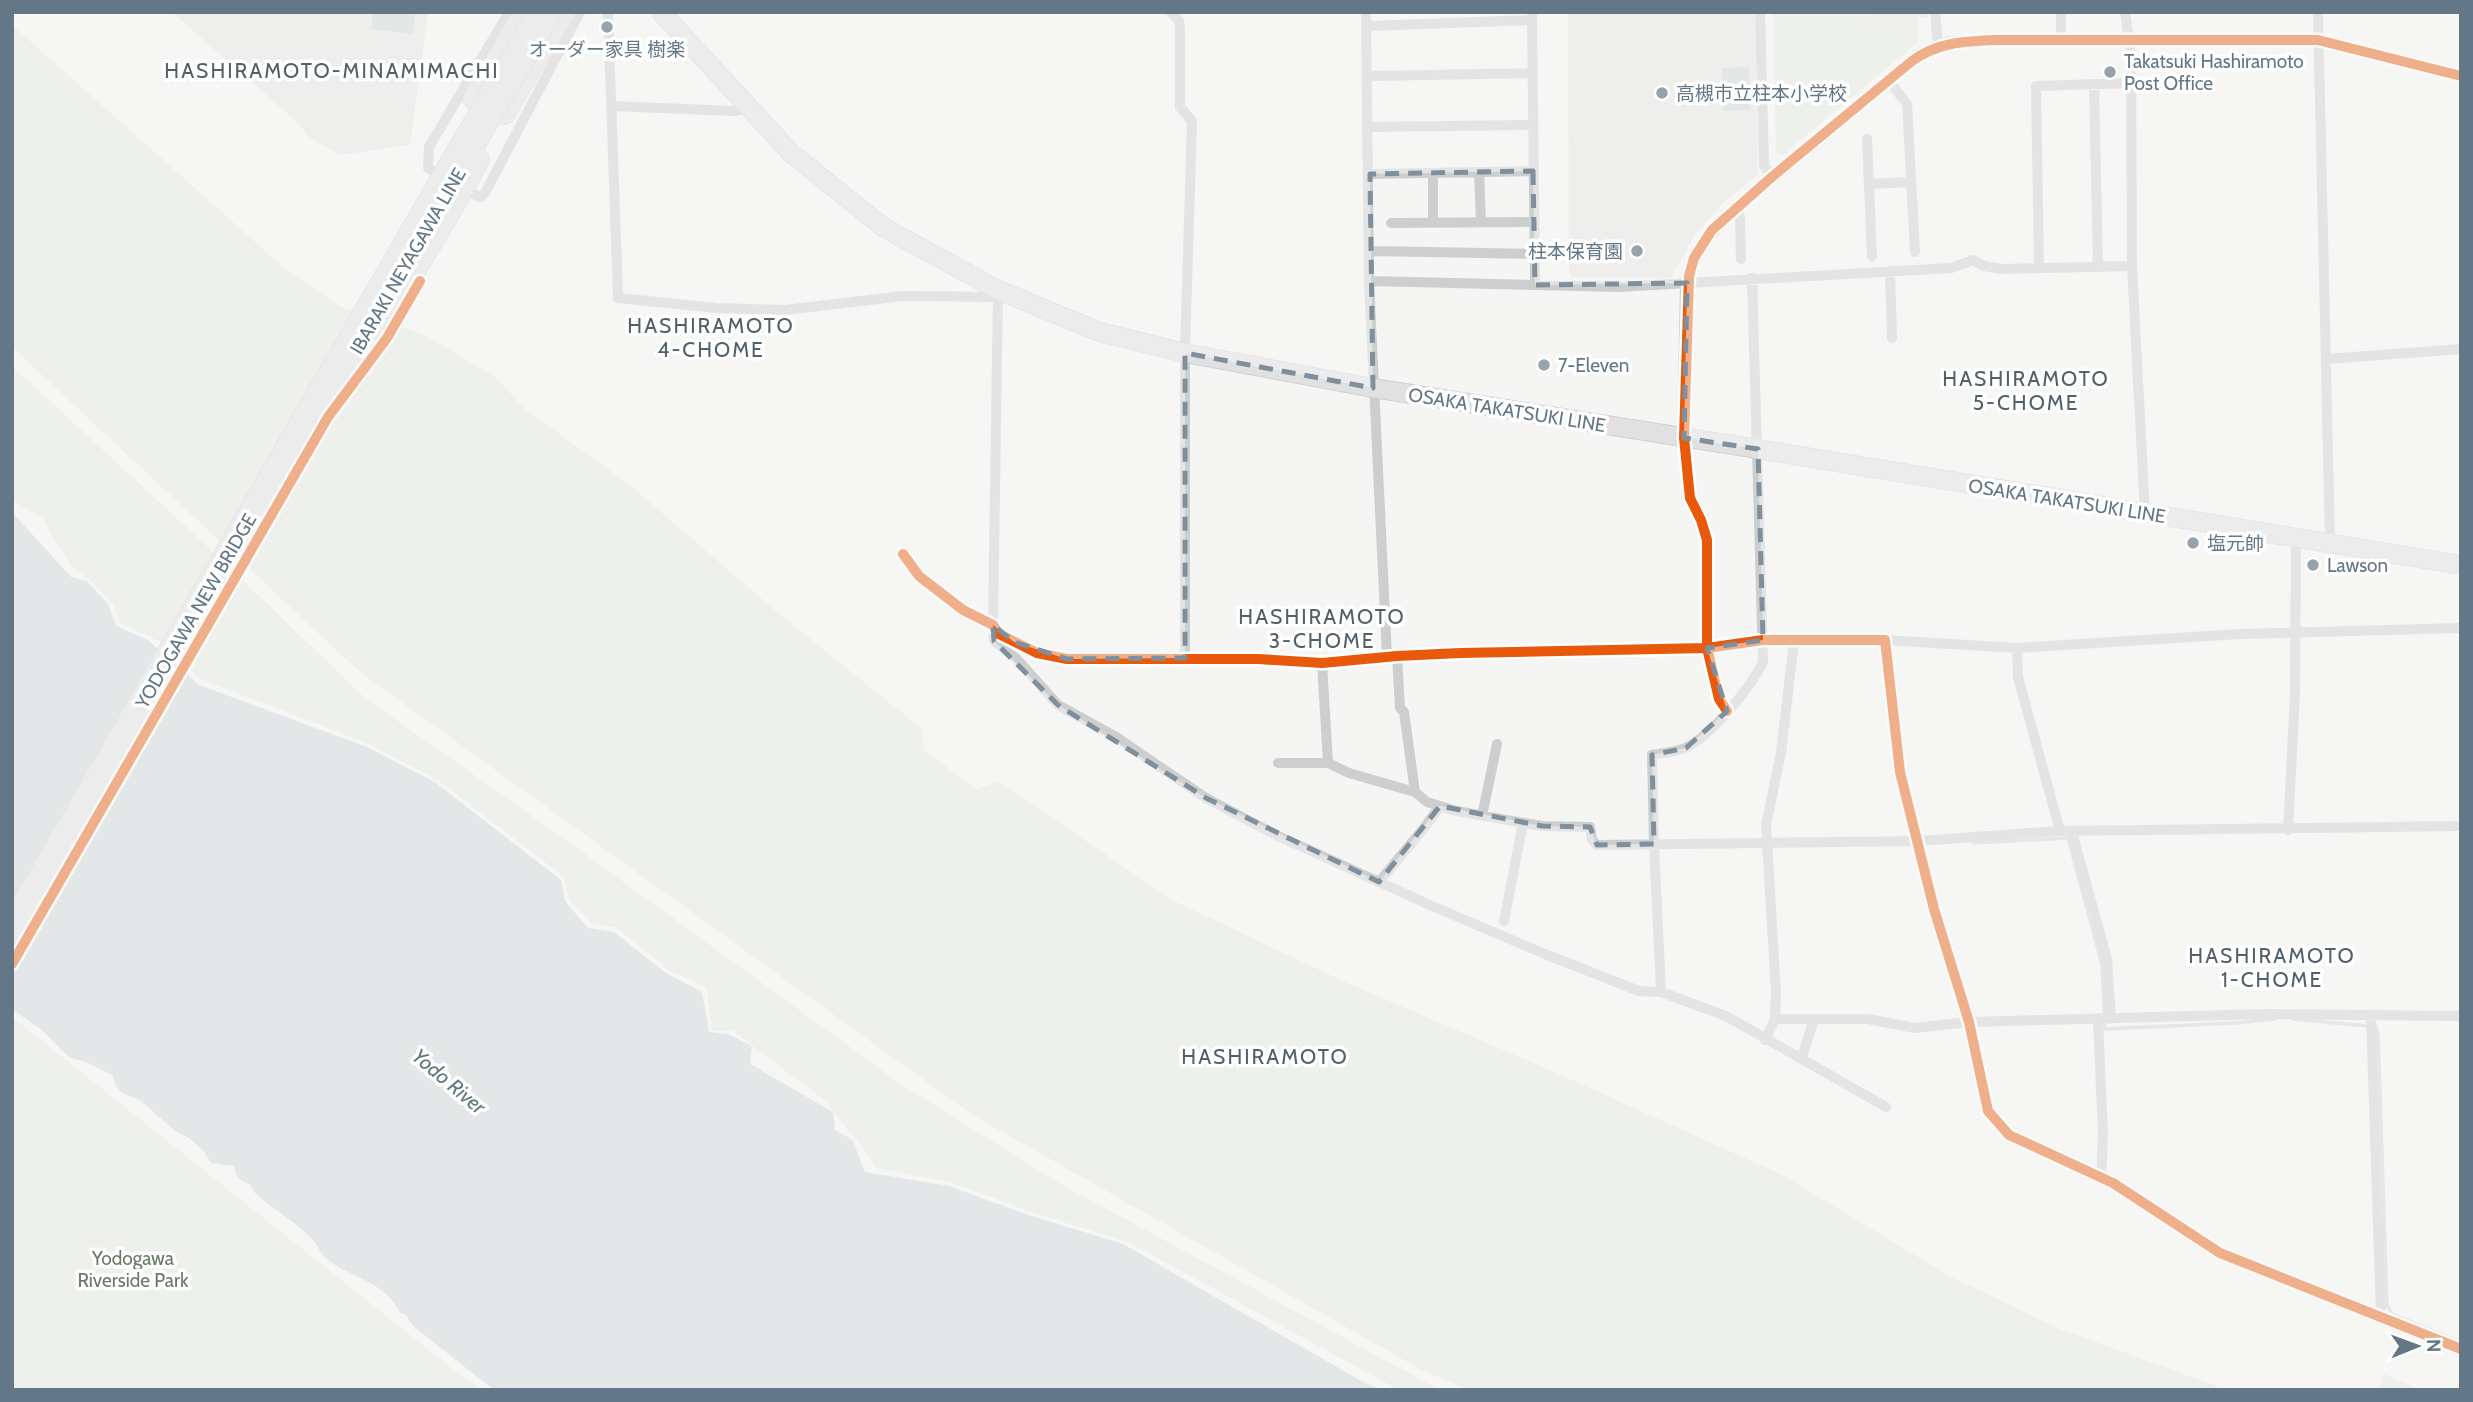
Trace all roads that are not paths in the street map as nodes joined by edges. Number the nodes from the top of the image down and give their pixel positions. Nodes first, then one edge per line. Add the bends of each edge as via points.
1 (509, 12) edge
2 (523, 12) edge
3 (537, 12) edge
4 (553, 12) edge
5 (566, 12) edge
6 (580, 12) edge
7 (608, 12) edge
8 (661, 12) edge
9 (1171, 12) edge
10 (1366, 12) edge
11 (1760, 12) edge
12 (1935, 12) edge
13 (2060, 12) edge
14 (2126, 12) edge
15 (2318, 12) edge
16 (1532, 16) edge
17 (1367, 26) junction
18 (2061, 40) junction
19 (2129, 40) junction
20 (2318, 40) junction
21 (1938, 46) junction
22 (1533, 73) junction
23 (1368, 76) junction
24 (2461, 76) edge
25 (1888, 80) junction
26 (2132, 83) junction
27 (2094, 84) junction
28 (612, 106) junction
29 (748, 108) junction
30 (1532, 125) junction
31 (1369, 127) junction
32 (1867, 139) dead end
33 (1533, 171) junction
34 (1479, 172) junction
35 (1433, 173) junction
36 (1370, 174) junction
37 (1773, 176) junction
38 (1911, 183) junction
39 (1869, 184) junction
40 (433, 205) junction
41 (1736, 208) junction
42 (1481, 222) junction
43 (1534, 222) junction
44 (1391, 223) dead end
45 (1433, 223) junction
46 (1370, 251) junction
47 (1915, 252) dead end
48 (1535, 254) junction
49 (1872, 256) dead end
50 (1741, 259) dead end
51 (2132, 266) junction
52 (2039, 267) junction
53 (2098, 267) junction
54 (396, 269) junction
55 (1890, 271) junction
56 (1752, 278) junction
57 (1369, 281) junction
58 (1687, 283) junction
59 (1535, 285) junction
60 (998, 293) junction
61 (1892, 338) dead end
62 (2461, 349) edge
63 (1185, 354) junction
64 (2326, 359) junction
65 (1373, 388) junction
66 (1684, 438) junction
67 (296, 443) junction
68 (1758, 449) junction
69 (2145, 514) junction
70 (2296, 539) junction
71 (2330, 544) junction
72 (903, 554) dead end
73 (2461, 565) edge
74 (993, 625) junction
75 (2461, 628) edge
76 (2296, 632) junction
77 (1763, 640) junction
78 (1794, 640) junction
79 (1885, 640) junction
80 (1707, 648) junction
81 (2017, 648) junction
82 (1392, 657) junction
83 (1185, 658) junction
84 (1322, 663) junction
85 (1727, 711) junction
86 (1497, 744) dead end
87 (1278, 763) dead end
88 (1328, 763) junction
89 (1415, 792) junction
90 (1440, 806) junction
91 (1482, 816) junction
92 (1523, 823) junction
93 (2461, 826) edge
94 (2288, 830) junction
95 (2066, 831) junction
96 (1918, 841) junction
97 (1766, 843) junction
98 (1654, 844) junction
99 (1378, 882) junction
100 (12, 921) edge
101 (1504, 921) dead end
102 (12, 946) edge
103 (1661, 992) junction
104 (2371, 1015) junction
105 (2461, 1016) edge
106 (1775, 1018) junction
107 (1814, 1019) junction
108 (2098, 1020) junction
109 (2111, 1020) junction
110 (1969, 1022) junction
111 (1765, 1040) junction
112 (1802, 1057) junction
113 (1886, 1107) dead end
114 (2101, 1177) junction
115 (2381, 1316) junction
116 (2461, 1349) edge

1 - 6 street via 429,146 427,157 428,168 480,197
2 - 40 main road via 472,100
3 - 40 main road, IBARAKI NEYAGAWA LINE, bridge
4 - 40 main road, IBARAKI NEYAGAWA LINE, bridge
5 - 40 main road, bridge via 505,115
7 - 28 street
8 - 29 main road, OSAKA TAKATSUKI LINE
9 - 63 street via 1180,28 1180,107 1192,121
10 - 17 street
11 - 37 street via 1764,166
12 - 21 street
13 - 18 street
14 - 19 street
15 - 20 street
16 - 17 street
16 - 22 street
17 - 23 street
18 - 19 street
18 - 21 street via 1963,41
19 - 20 street
19 - 26 street
20 - 24 street
20 - 64 street
21 - 25 street
22 - 23 street
22 - 30 street
23 - 31 street
25 - 37 street
25 - 38 street via 1907,104
26 - 27 street
26 - 51 street
27 - 52 street via 2036,86
27 - 53 street
28 - 29 street
28 - 60 street via 618,298 785,310 903,296
29 - 60 main road, OSAKA TAKATSUKI LINE via 791,153 883,227
30 - 31 street
30 - 33 street
31 - 36 street
32 - 39 street
33 - 34 street
33 - 43 street
34 - 35 street
34 - 42 street
35 - 36 street
35 - 45 street
36 - 46 street
37 - 41 street
38 - 39 street
38 - 47 street
39 - 49 street
40 - 54 main road
40 - 54 main road
41 - 50 street
41 - 58 street via 1700,247
42 - 43 street
42 - 45 street
43 - 48 street
44 - 45 street
46 - 48 street
46 - 57 street
48 - 59 street
51 - 53 street
51 - 69 street
52 - 53 street
52 - 55 street via 1992,267 1973,260 1951,268
54 - 67 main road, IBARAKI NEYAGAWA LINE
55 - 56 street
55 - 61 street
56 - 58 street
56 - 68 street
57 - 59 street
57 - 65 street
58 - 59 street
58 - 66 street
60 - 63 main road, OSAKA TAKATSUKI LINE via 1100,332
60 - 74 street
62 - 64 street
63 - 65 main road, OSAKA TAKATSUKI LINE
63 - 83 street
64 - 71 street
65 - 66 main road, OSAKA TAKATSUKI LINE
65 - 82 street
66 - 68 main road, OSAKA TAKATSUKI LINE
66 - 80 street via 1690,498 1707,540
67 - 100 main road, IBARAKI NEYAGAWA LINE
67 - 102 main road, IBARAKI NEYAGAWA LINE
68 - 69 main road, OSAKA TAKATSUKI LINE
68 - 77 street
69 - 70 main road, OSAKA TAKATSUKI LINE
70 - 71 main road, OSAKA TAKATSUKI LINE
70 - 76 street
71 - 73 main road, OSAKA TAKATSUKI LINE
72 - 74 street via 919,576 963,610
74 - 83 street via 999,634 1026,648 1067,659
74 - 99 street via 994,641 1017,659 1058,705 1116,737 1206,798
75 - 76 street
76 - 81 street
76 - 94 street
77 - 78 street
77 - 80 street
77 - 85 street via 1763,662 1754,680
78 - 79 street
78 - 97 street
79 - 81 street
79 - 96 street via 1900,772
80 - 82 street
80 - 85 street via 1719,699
81 - 95 street via 2018,677
82 - 84 street
82 - 89 street
83 - 84 street
84 - 88 street
85 - 98 street via 1686,748 1652,755
86 - 91 street
87 - 88 street
88 - 89 street
89 - 90 street
90 - 91 street
90 - 99 street
91 - 92 street
92 - 98 street via 1590,827 1597,845
92 - 101 street
93 - 94 street
94 - 95 street
95 - 96 street
95 - 109 street via 2107,959
96 - 97 street
96 - 110 street
97 - 98 street
97 - 106 street
98 - 103 street
99 - 103 street via 1639,991
103 - 111 street via 1726,1016
104 - 105 street
104 - 109 street
104 - 115 street
106 - 107 street
106 - 111 street
107 - 110 street via 1868,1019 1915,1027
107 - 112 street
108 - 109 street
108 - 110 street
108 - 114 street
110 - 114 street via 1988,1111 2009,1135
111 - 112 street
112 - 113 street
114 - 115 street via 2220,1253
115 - 116 street

